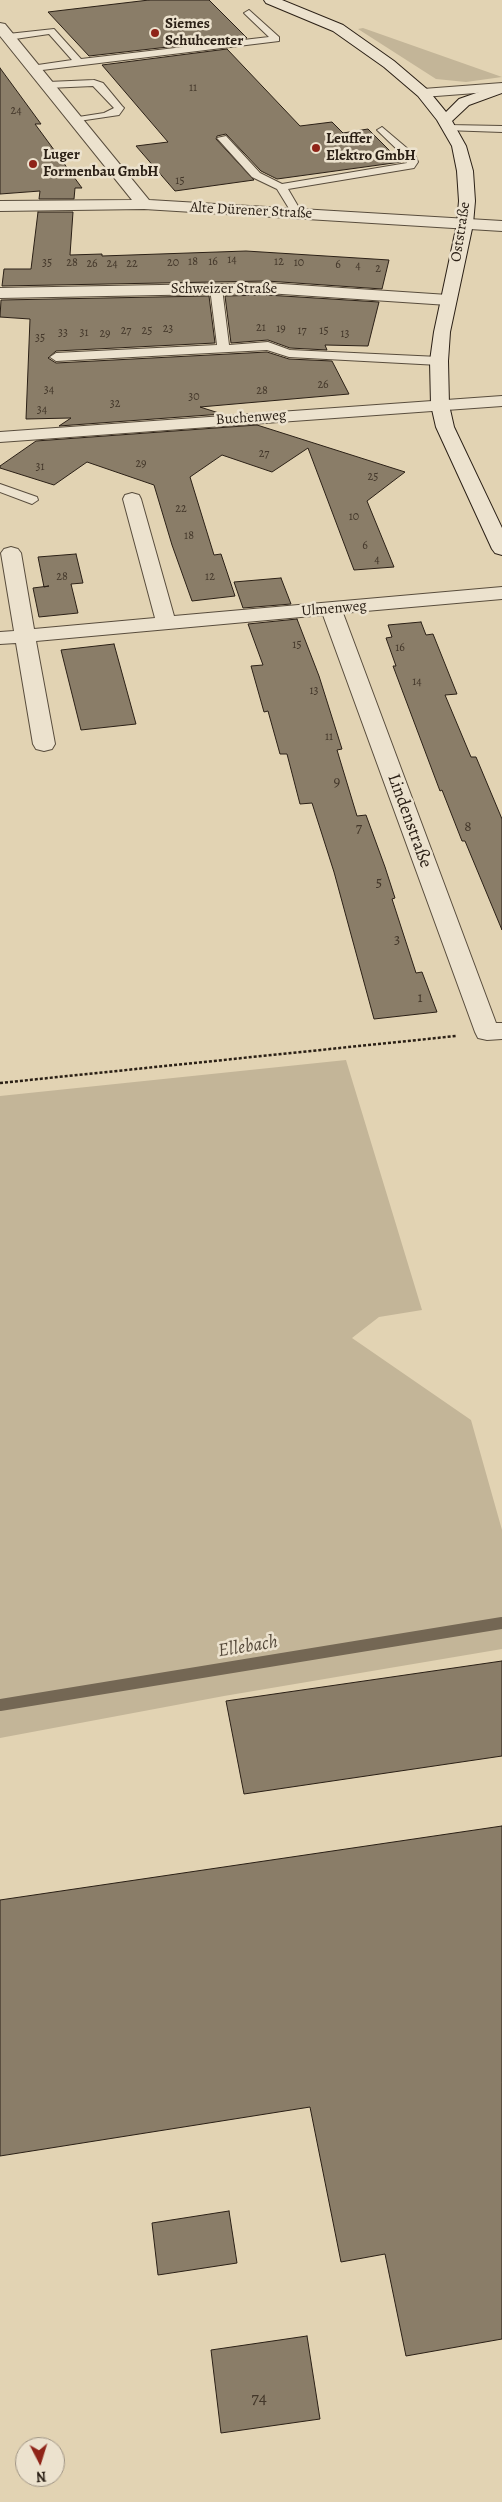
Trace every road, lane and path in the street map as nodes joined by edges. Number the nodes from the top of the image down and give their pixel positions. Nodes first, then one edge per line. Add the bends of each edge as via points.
1 (271, 0) edge
2 (249, 13) dead end
3 (4, 32) edge
4 (79, 62) junction
5 (34, 68) junction
6 (48, 85) junction
7 (502, 87) edge
8 (423, 93) junction
9 (76, 120) junction
10 (447, 124) junction
11 (502, 129) edge
12 (382, 130) dead end
13 (222, 138) dead end
14 (281, 187) junction
15 (144, 204) junction
16 (0, 206) edge
17 (298, 214) junction
18 (465, 224) junction
19 (502, 226) edge
20 (216, 288) junction
21 (0, 293) edge
22 (448, 300) junction
23 (223, 347) junction
24 (56, 357) dead end
25 (439, 361) junction
26 (502, 401) edge
27 (440, 404) junction
28 (0, 437) edge
29 (0, 488) edge
30 (132, 499) dead end
31 (32, 500) dead end
32 (502, 548) edge
33 (11, 554) dead end
34 (502, 593) edge
35 (331, 609) junction
36 (166, 623) junction
37 (27, 636) junction
38 (0, 638) edge
39 (44, 744) dead end
40 (494, 1032) edge
41 (0, 1084) edge

1 - 8 street, Oststraße via 338,28
2 - 4 lane via 276,39
3 - 4 lane via 51,31
3 - 5 street
4 - 5 lane
5 - 6 street
6 - 9 street
6 - 9 lane via 94,83 100,85 119,108 116,113
7 - 8 street
7 - 10 street via 464,102
8 - 10 street, Oststraße
9 - 15 street
10 - 11 lane
10 - 18 street, Oststraße via 459,146 465,171
12 - 14 lane via 411,157 413,162 410,166
13 - 14 lane via 256,175
14 - 17 lane
15 - 16 street, Alte Dürener Straße
15 - 17 street, Alte Dürener Straße
17 - 18 street, Alte Dürener Straße
18 - 19 street, Alte Dürener Straße
18 - 22 street, Oststraße
20 - 21 street, Schweizer Straße
20 - 22 street, Schweizer Straße via 267,288
20 - 23 lane
22 - 25 street, Oststraße
23 - 24 lane
23 - 25 lane via 268,346 289,353
25 - 27 street, Oststraße
26 - 27 street, Buchenweg
27 - 28 street, Buchenweg
27 - 32 street, Oststraße via 444,427
29 - 31 lane
30 - 36 street
33 - 37 street
34 - 35 street, Ulmenweg
35 - 36 street, Ulmenweg
35 - 40 street, Lindenstraße
36 - 37 street, Ulmenweg
37 - 38 street, Ulmenweg
37 - 39 street
40 - 41 path

